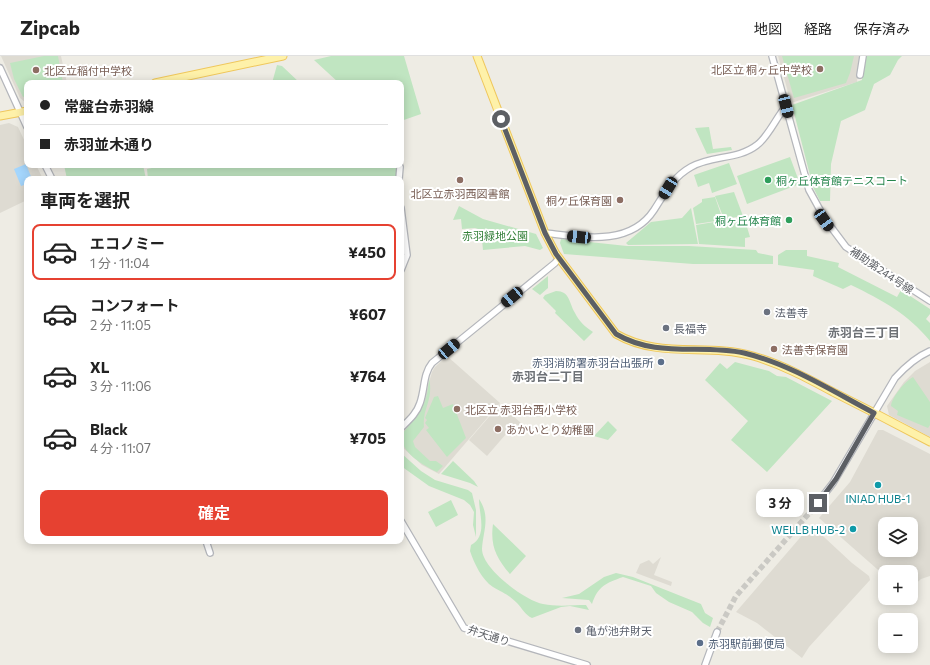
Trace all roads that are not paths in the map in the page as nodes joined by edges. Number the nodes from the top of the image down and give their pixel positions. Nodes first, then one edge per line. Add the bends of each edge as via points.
1 (283, 56) edge
2 (477, 56) edge
3 (772, 56) edge
4 (863, 56) edge
5 (0, 68) edge
6 (860, 75) dead end
7 (169, 80) edge
8 (786, 106) junction
9 (23, 111) edge
10 (0, 116) edge
11 (404, 232) edge
12 (545, 233) junction
13 (559, 258) junction
14 (404, 262) edge
15 (930, 302) edge
16 (930, 351) edge
17 (874, 413) junction
18 (404, 425) edge
19 (930, 442) edge
20 (812, 510) tunnel mouth
21 (404, 526) edge
22 (207, 544) edge
23 (210, 553) dead end
24 (717, 632) tunnel mouth
25 (587, 665) edge
26 (705, 665) edge

1 - 7 main road
2 - 12 main road
3 - 8 street, 補助第244号線
4 - 6 street
5 - 9 street
8 - 12 street via 764,140 756,146 746,152 706,160 679,176 670,185 649,218 638,226 615,236 599,238
8 - 15 street, 補助第244号線 via 809,190 832,231 852,251
9 - 10 main road
11 - 14 street via 407,255
12 - 13 main road
13 - 17 main road via 616,334 629,342 662,349 718,350 756,356 782,366
13 - 18 street via 432,363 427,371 418,409
16 - 17 street via 915,359 895,378
17 - 19 main road
17 - 20 street via 833,483
21 - 25 street, 弁天通り via 464,628
22 - 23 street
24 - 26 street

